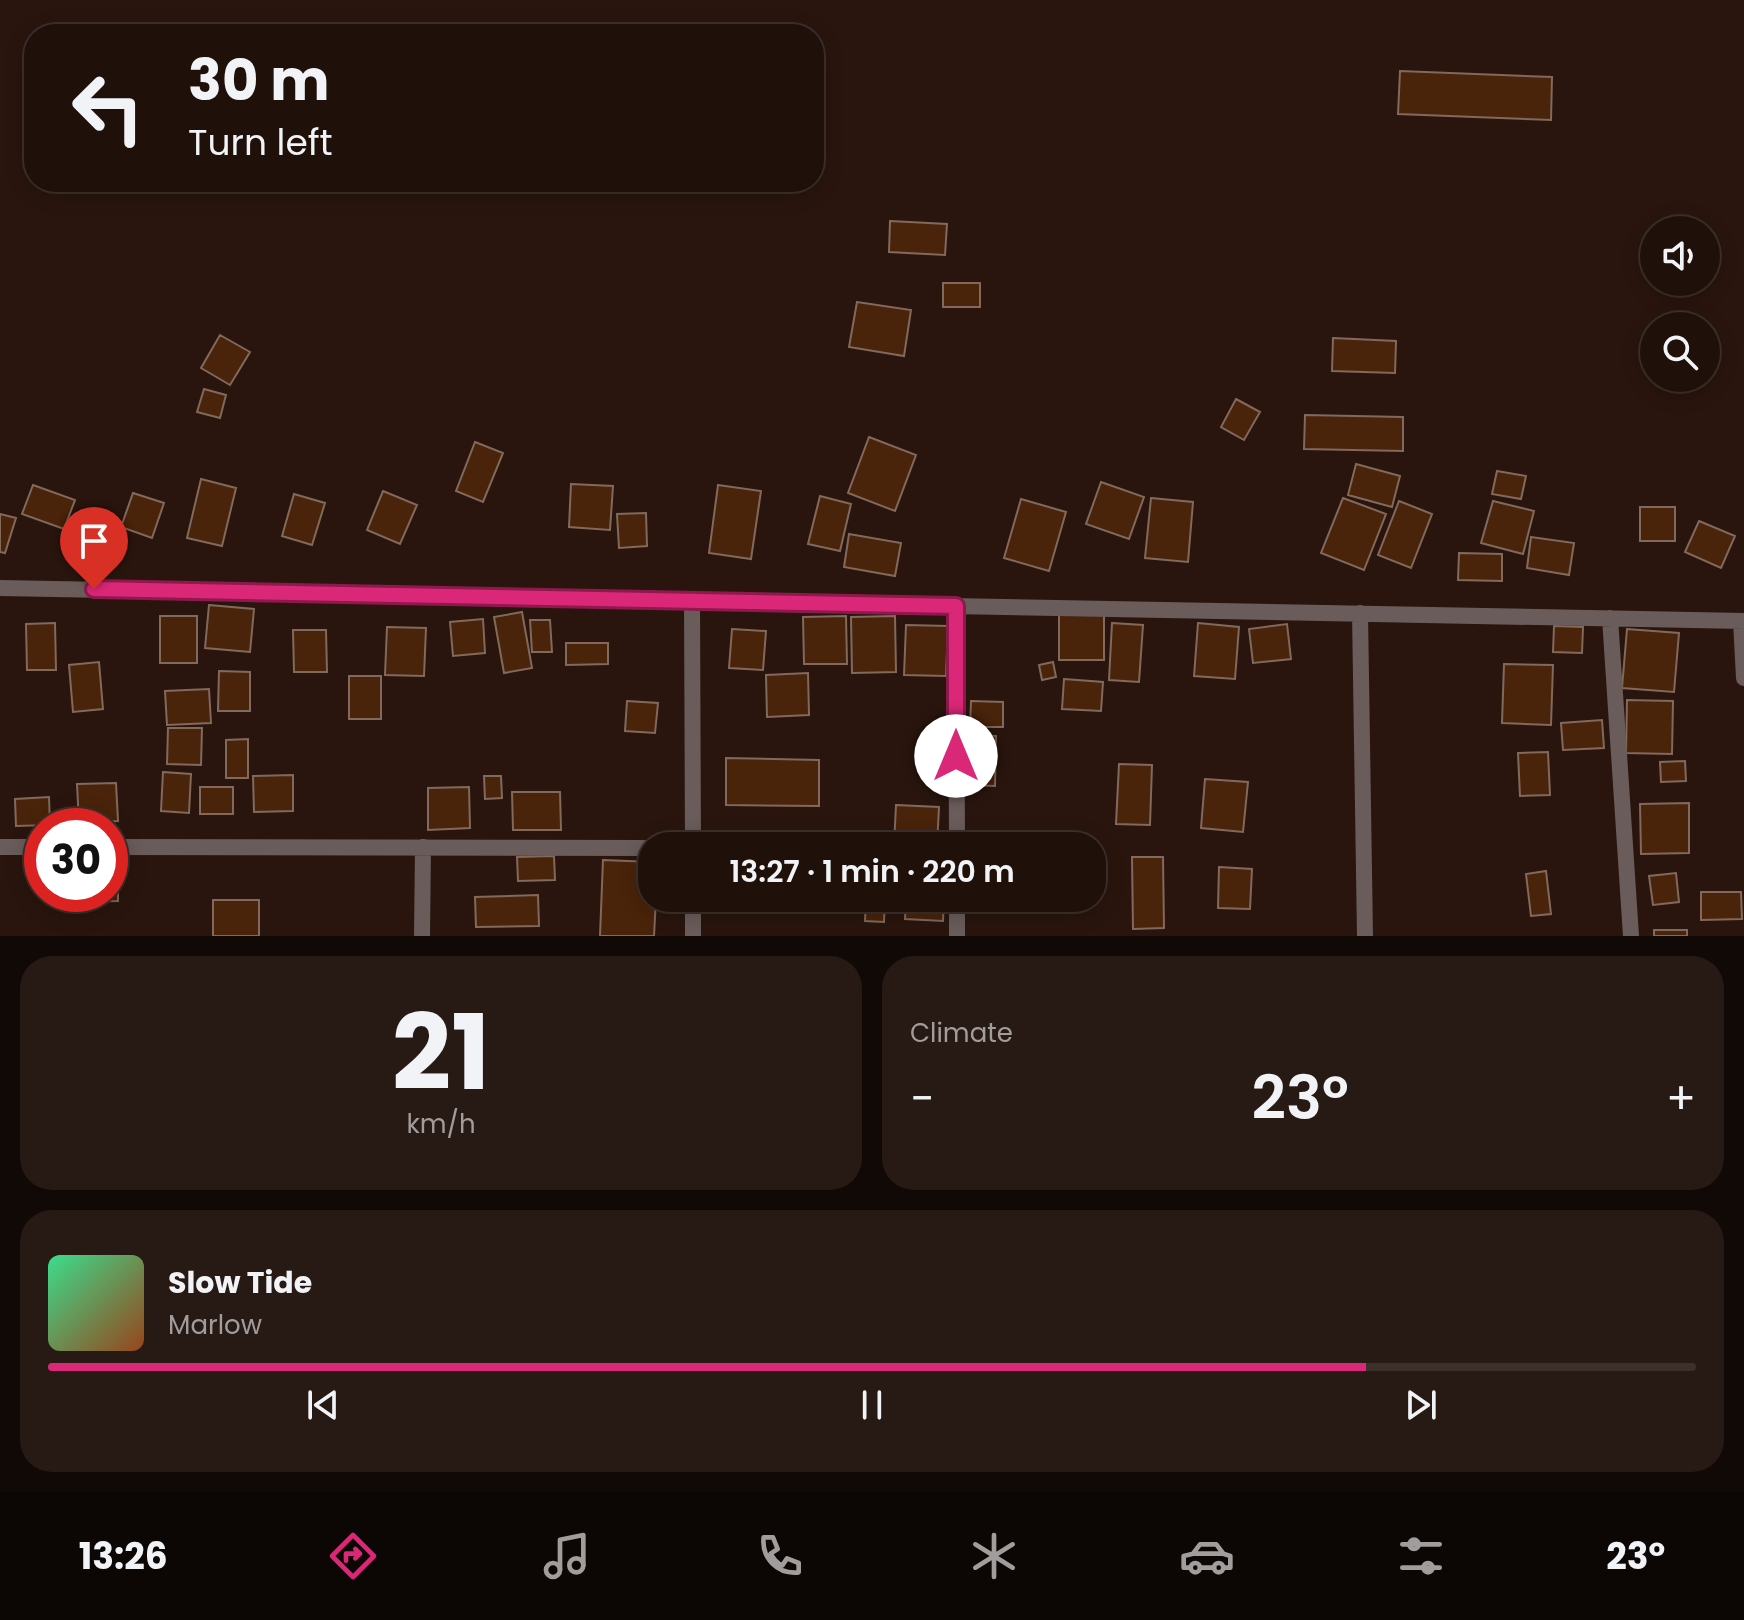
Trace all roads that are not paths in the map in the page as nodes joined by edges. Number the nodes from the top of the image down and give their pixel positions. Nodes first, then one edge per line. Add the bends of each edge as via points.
1 (0, 588) edge
2 (692, 601) junction
3 (956, 606) junction
4 (1360, 613) junction
5 (1610, 618) junction
6 (1742, 621) edge
7 (1744, 678) edge
8 (693, 832) edge
9 (957, 832) edge
10 (0, 847) edge
11 (24, 847) edge
12 (128, 847) edge
13 (423, 847) junction
14 (638, 848) edge
15 (693, 912) edge
16 (957, 912) edge
17 (422, 936) edge
18 (693, 936) edge
19 (957, 936) edge
20 (1365, 936) edge
21 (1631, 936) edge

1 - 2 street
2 - 3 street
2 - 8 street
3 - 4 street
3 - 9 street
4 - 5 street
4 - 20 street
5 - 6 street
5 - 21 street
6 - 7 street
10 - 11 street
12 - 13 street
13 - 14 street
13 - 17 street
15 - 18 street
16 - 19 street

